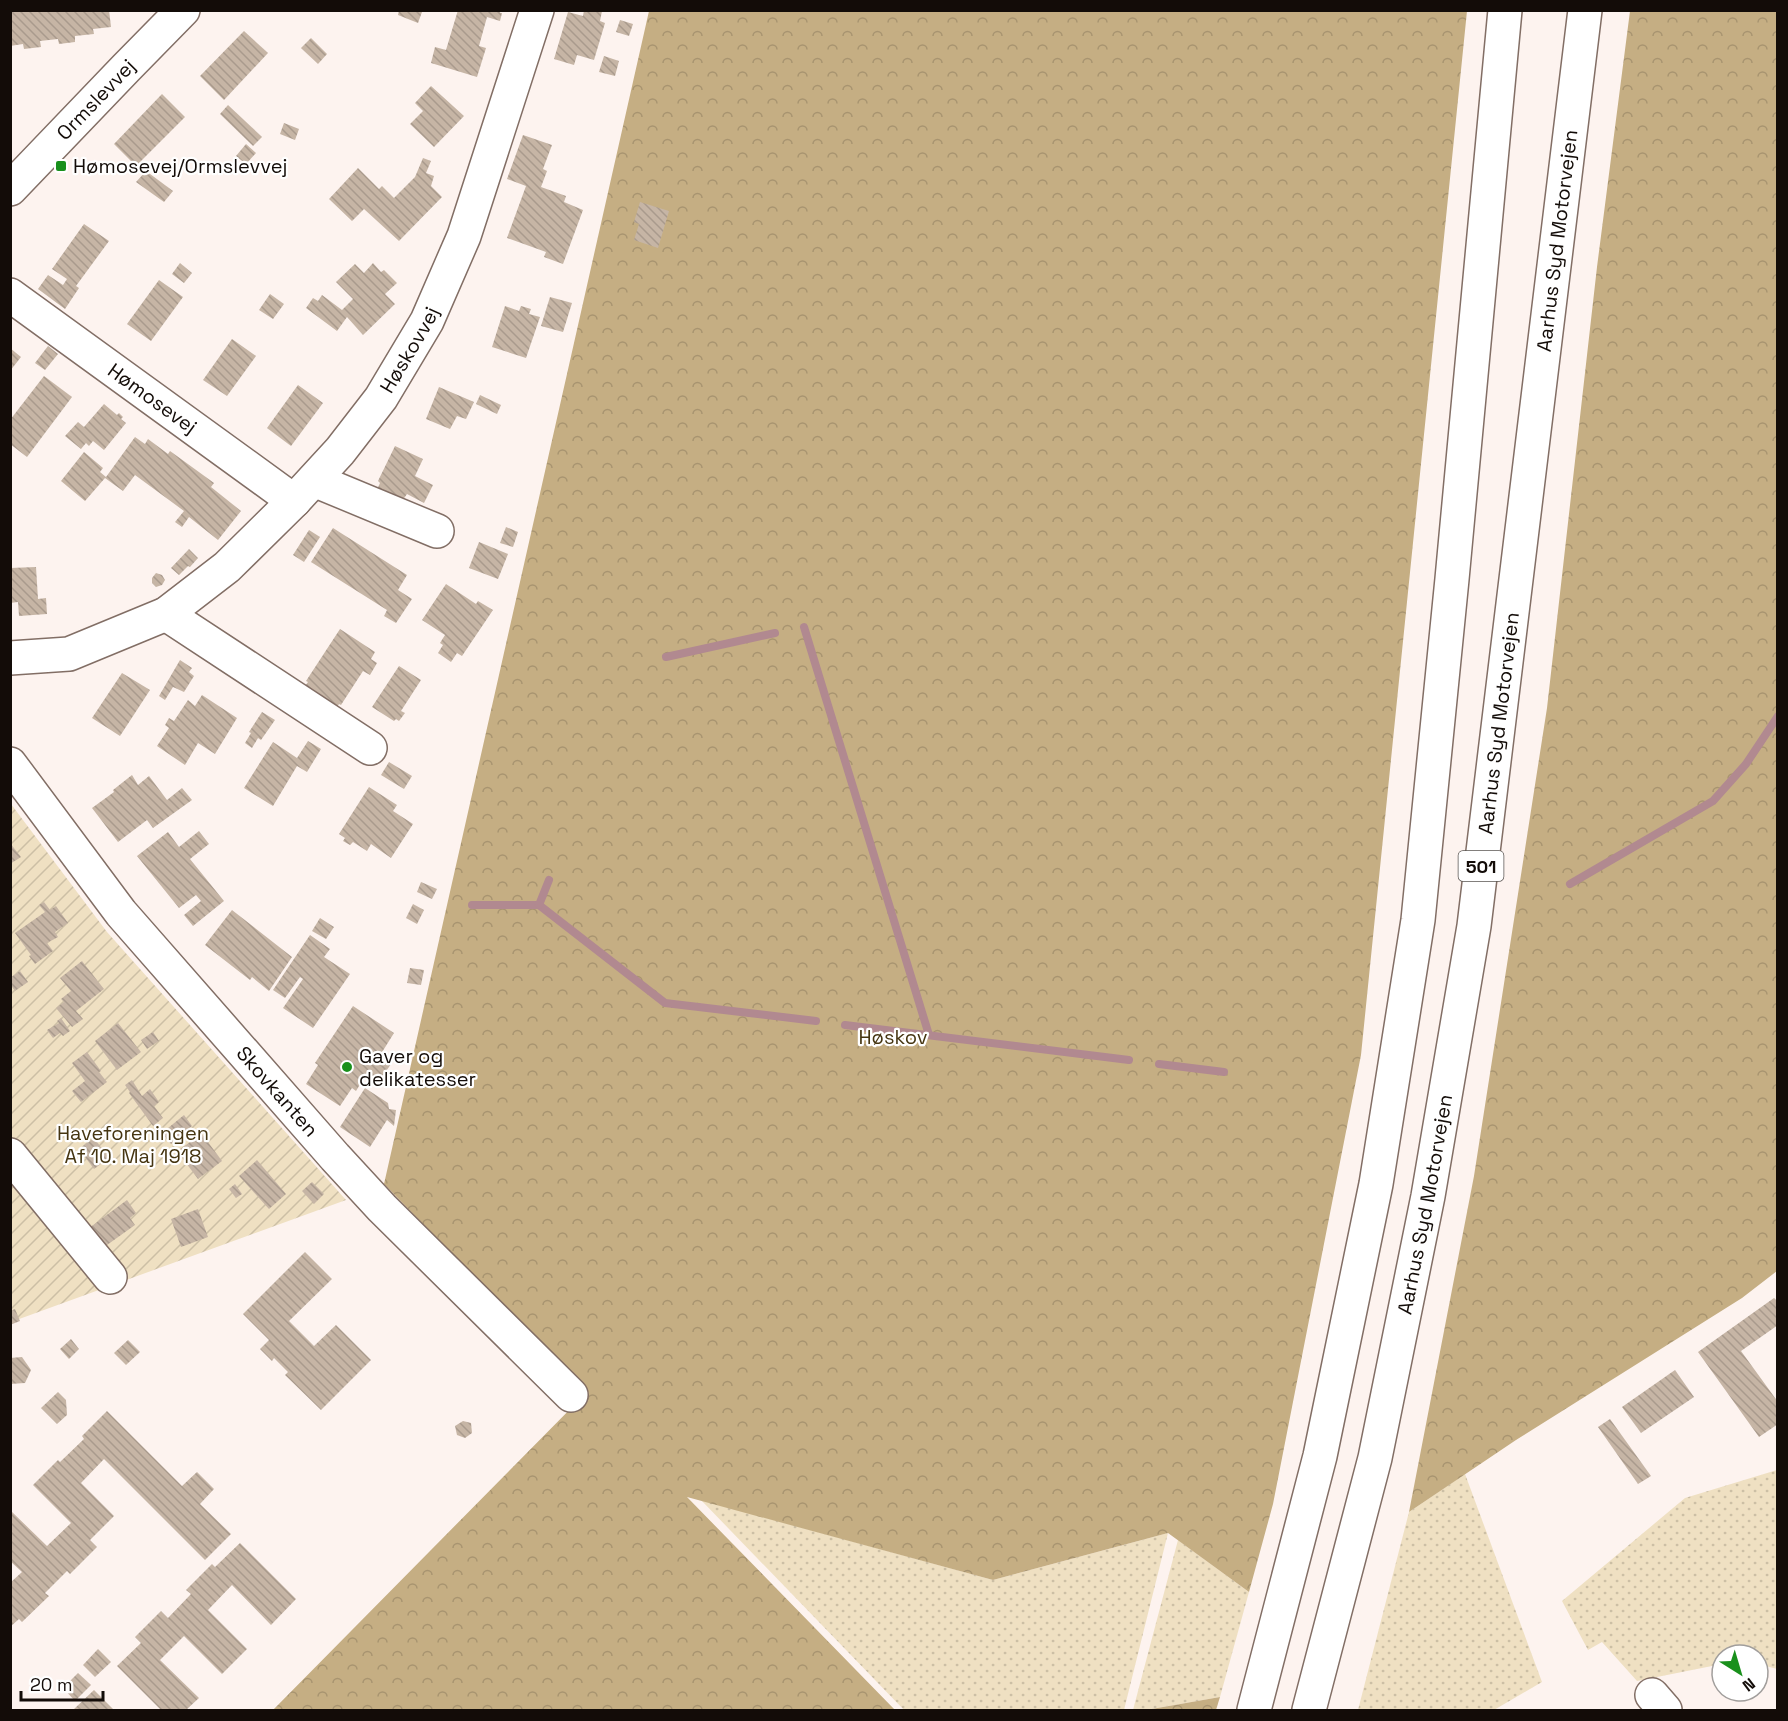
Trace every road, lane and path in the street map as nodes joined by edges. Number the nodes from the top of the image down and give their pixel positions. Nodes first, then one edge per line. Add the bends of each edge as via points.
1 (183, 10) edge
2 (537, 10) edge
3 (1505, 10) edge
4 (1585, 10) edge
5 (10, 189) edge
6 (10, 295) edge
7 (304, 491) junction
8 (437, 531) dead end
9 (166, 614) junction
10 (10, 658) edge
11 (370, 748) dead end
12 (10, 764) edge
13 (10, 1155) edge
14 (110, 1277) dead end
15 (571, 1395) dead end
16 (1254, 1710) edge
17 (1309, 1710) edge

1 - 5 main road, Ormslevvej
2 - 7 main road, Høskovvej via 464,236 427,321 381,398
3 - 16 main road via 1418,920 1376,1184 1320,1456
4 - 17 main road, Aarhus Syd Motorvejen / 501 via 1473,926 1428,1196 1377,1446
6 - 7 main road, Hømosevej
7 - 8 main road, Hømosevej
7 - 9 main road, Høskovvej via 227,567
9 - 10 main road, Høskovvej via 69,654
9 - 11 main road
12 - 15 main road, Skovkanten via 121,913 335,1156 382,1208
13 - 14 main road

